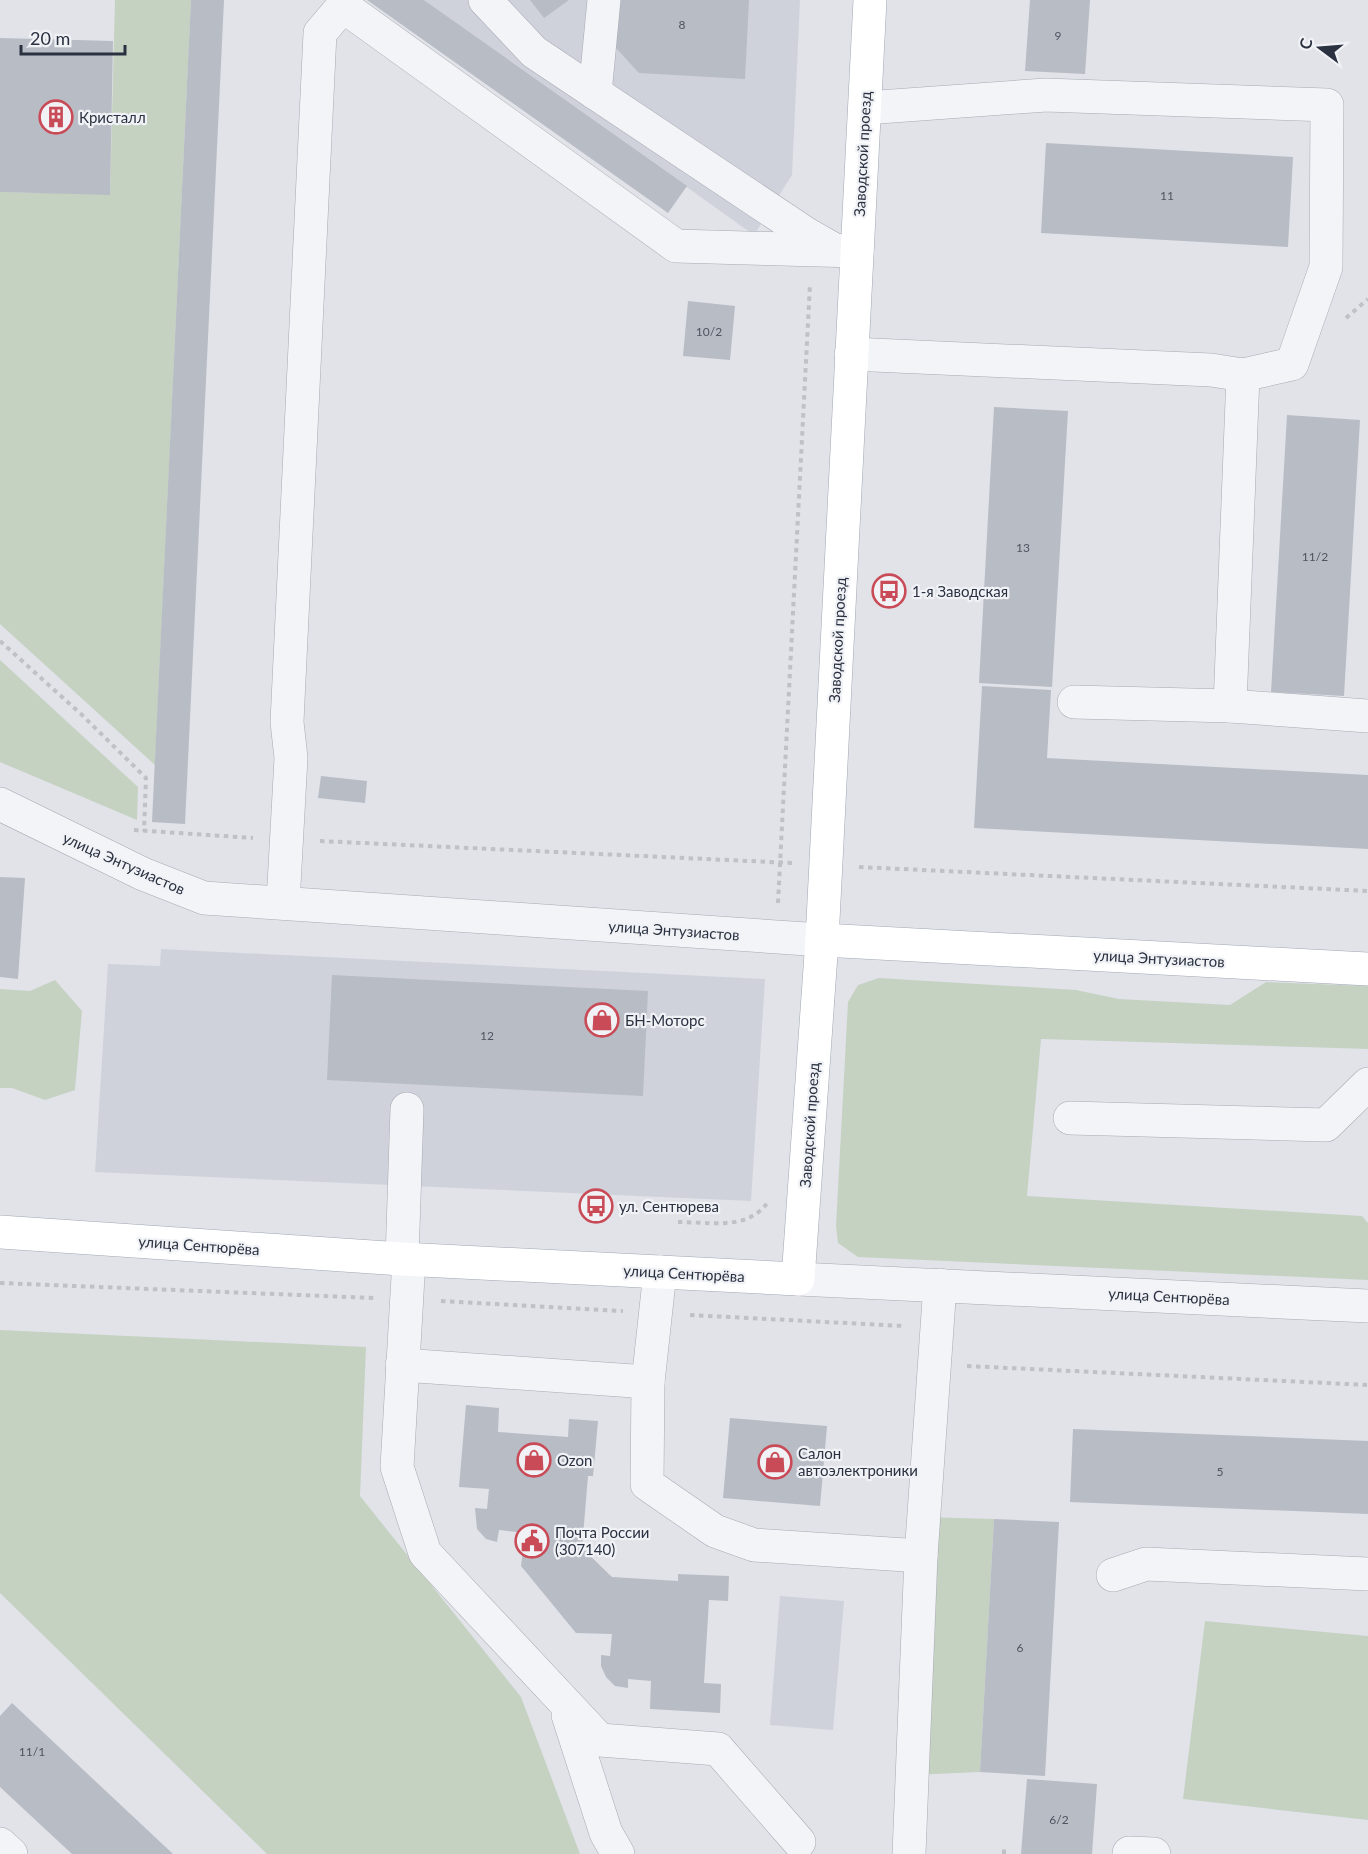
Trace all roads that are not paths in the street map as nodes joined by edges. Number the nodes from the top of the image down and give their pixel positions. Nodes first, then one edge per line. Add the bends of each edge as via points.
1 (484, 0) edge
2 (604, 0) edge
3 (870, 0) edge
4 (595, 93) junction
5 (865, 108) junction
6 (835, 250) junction
7 (851, 354) junction
8 (1243, 375) junction
9 (1074, 702) dead end
10 (1230, 706) junction
11 (1368, 716) edge
12 (0, 804) edge
13 (283, 903) junction
14 (822, 940) junction
15 (1368, 969) edge
16 (1368, 1084) edge
17 (407, 1109) dead end
18 (1070, 1118) dead end
19 (0, 1232) edge
20 (406, 1259) junction
21 (660, 1272) junction
22 (798, 1279) junction
23 (940, 1285) junction
24 (1368, 1306) edge
25 (402, 1365) junction
26 (648, 1382) junction
27 (921, 1556) junction
28 (1368, 1574) edge
29 (1113, 1575) dead end
30 (564, 1702) junction
31 (799, 1842) dead end
32 (0, 1844) edge
33 (11, 1854) edge
34 (618, 1854) edge
35 (909, 1854) edge

1 - 4 street via 534,52
2 - 4 street
3 - 5 main road, Заводской проезд
4 - 6 street
5 - 6 main road, Заводской проезд
5 - 8 street via 1046,95 1328,105 1326,267 1292,364
6 - 7 main road, Заводской проезд
6 - 13 street via 676,246 343,6 320,33 287,722 291,758
7 - 8 street via 1210,370
7 - 14 main road, Заводской проезд
8 - 10 street
9 - 10 street
10 - 11 street
12 - 13 street, улица Энтузиастов via 143,874 204,898
13 - 14 street, улица Энтузиастов
14 - 15 main road, улица Энтузиастов
14 - 22 main road, Заводской проезд
16 - 18 street via 1326,1125
17 - 20 street
19 - 20 main road, улица Сентюрёва
20 - 21 main road, улица Сентюрёва
20 - 25 street
21 - 22 main road, улица Сентюрёва
21 - 26 street
22 - 23 street, улица Сентюрёва
23 - 24 street, улица Сентюрёва
23 - 27 street
25 - 26 street
25 - 30 street via 397,1467 425,1553
26 - 27 street via 647,1484 715,1532 754,1545
27 - 35 street
28 - 29 street via 1146,1564
30 - 31 street via 600,1740 718,1749
30 - 34 street via 606,1833
32 - 33 street

